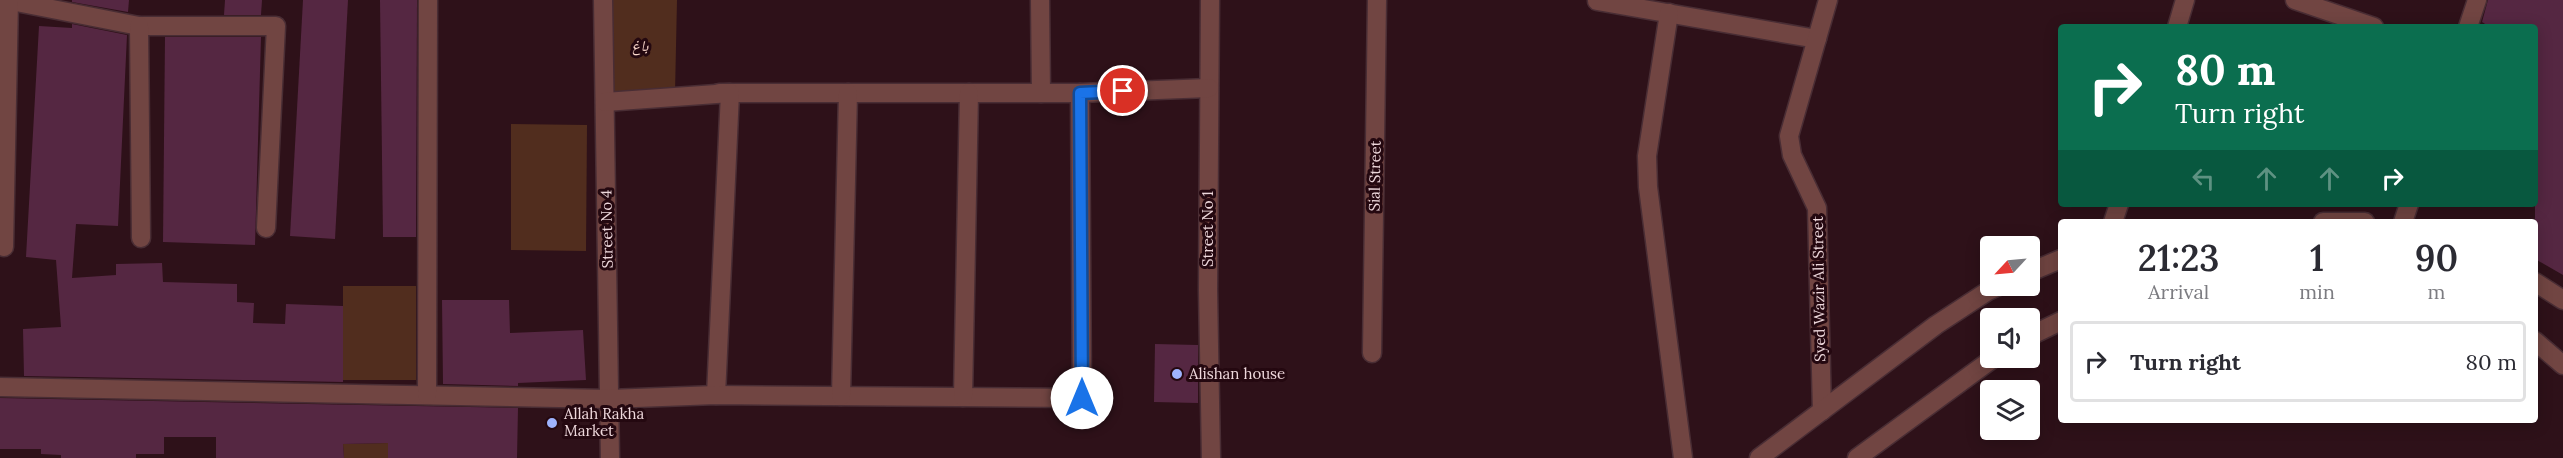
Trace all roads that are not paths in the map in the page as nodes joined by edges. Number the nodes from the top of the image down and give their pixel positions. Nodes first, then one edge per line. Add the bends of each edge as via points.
1 (7, 0) edge
2 (428, 0) edge
3 (603, 0) edge
4 (1040, 0) edge
5 (1210, 0) edge
6 (1377, 0) edge
7 (1828, 0) edge
8 (2185, 0) edge
9 (2295, 0) edge
10 (2477, 0) edge
11 (1597, 1) edge
12 (1670, 13) junction
13 (2177, 24) edge
14 (2365, 24) edge
15 (2469, 24) edge
16 (139, 26) junction
17 (1817, 39) junction
18 (1209, 88) junction
19 (675, 93) dead end
20 (730, 93) junction
21 (848, 93) junction
22 (969, 93) junction
23 (1041, 93) junction
24 (1080, 93) junction
25 (605, 102) junction
26 (266, 228) dead end
27 (141, 238) dead end
28 (4, 247) dead end
29 (2058, 260) edge
30 (2040, 268) edge
31 (2538, 283) edge
32 (2561, 292) edge
33 (1980, 296) edge
34 (2058, 322) edge
35 (2040, 331) edge
36 (2538, 343) edge
37 (1372, 353) dead end
38 (2563, 364) edge
39 (1980, 368) edge
40 (0, 387) edge
41 (427, 395) junction
42 (716, 395) junction
43 (841, 396) junction
44 (963, 397) junction
45 (609, 399) junction
46 (1822, 411) junction
47 (610, 458) edge
48 (1211, 458) edge
49 (1683, 458) edge
50 (1759, 458) edge
51 (1857, 458) edge

1 - 16 street
1 - 28 street
2 - 41 street
3 - 25 street, Street No 4
4 - 23 street
5 - 18 street, Street No 1
6 - 37 street, Sial Street
7 - 17 street, Syed Wazir Ali Street
8 - 13 street
9 - 14 street
10 - 15 street
11 - 12 street
12 - 17 street
12 - 49 street via 1647,156
16 - 26 street via 276,26
16 - 27 street
17 - 46 street, Syed Wazir Ali Street via 1789,136 1792,155 1817,208
18 - 24 street
18 - 48 street, Street No 1
19 - 20 street
20 - 21 street
20 - 25 street
20 - 42 street
21 - 22 street
21 - 43 street
22 - 23 street
22 - 44 street
23 - 24 street
24 - 44 street via 1082,398
25 - 45 street, Street No 4
29 - 30 street
31 - 32 street
33 - 46 street
34 - 35 street
36 - 38 street
39 - 51 street
40 - 41 street
41 - 45 street
42 - 43 street
42 - 45 street
43 - 44 street
45 - 47 street, Street No 4
46 - 50 street

